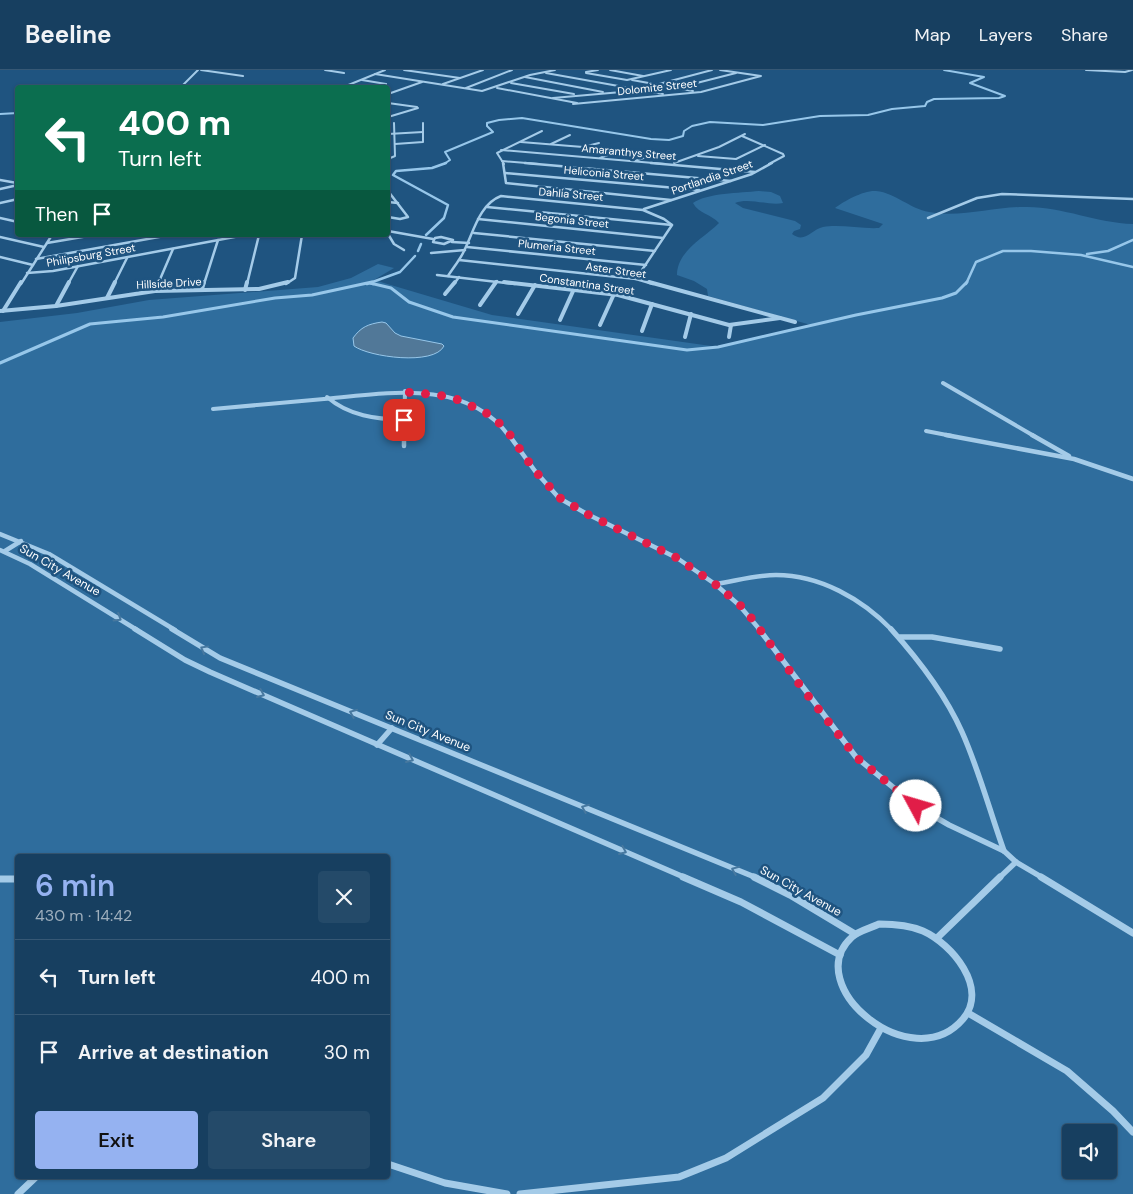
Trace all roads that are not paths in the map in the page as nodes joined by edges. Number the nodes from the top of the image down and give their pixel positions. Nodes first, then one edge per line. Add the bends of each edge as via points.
1 (200, 70) edge
2 (326, 70) edge
3 (385, 70) edge
4 (404, 70) edge
5 (483, 70) edge
6 (512, 70) edge
7 (555, 70) edge
8 (598, 70) edge
9 (610, 70) edge
10 (652, 70) edge
11 (671, 70) edge
12 (712, 70) edge
13 (720, 70) edge
14 (1086, 70) edge
15 (1132, 70) edge
16 (541, 72) junction
17 (663, 72) junction
18 (344, 73) dead end
19 (739, 73) junction
20 (375, 74) junction
21 (242, 76) dead end
22 (646, 76) junction
23 (524, 77) junction
24 (460, 78) junction
25 (360, 80) junction
26 (628, 80) junction
27 (424, 81) junction
28 (510, 82) junction
29 (443, 84) junction
30 (656, 84) junction
31 (183, 85) edge
32 (348, 85) edge
33 (384, 85) edge
34 (464, 88) junction
35 (496, 88) junction
36 (678, 88) junction
37 (641, 90) junction
38 (701, 92) junction
39 (390, 93) edge
40 (610, 93) junction
41 (671, 95) junction
42 (581, 96) junction
43 (553, 98) junction
44 (390, 102) edge
45 (580, 103) junction
46 (573, 104) dead end
47 (390, 112) edge
48 (400, 114) junction
49 (390, 116) edge
50 (394, 123) dead end
51 (423, 123) dead end
52 (542, 131) dead end
53 (423, 132) junction
54 (395, 133) junction
55 (390, 134) edge
56 (570, 135) dead end
57 (519, 142) junction
58 (599, 143) dead end
59 (396, 144) junction
60 (550, 144) junction
61 (765, 145) junction
62 (623, 149) dead end
63 (501, 150) junction
64 (649, 156) dead end
65 (696, 156) junction
66 (390, 158) edge
67 (598, 158) junction
68 (502, 161) junction
69 (634, 162) junction
70 (671, 165) junction
71 (755, 172) junction
72 (505, 173) junction
73 (0, 180) edge
74 (731, 181) junction
75 (15, 183) edge
76 (15, 185) edge
77 (0, 189) edge
78 (702, 190) junction
79 (390, 193) edge
80 (1133, 199) edge
81 (671, 200) junction
82 (15, 201) edge
83 (390, 202) edge
84 (0, 203) edge
85 (398, 203) junction
86 (487, 207) junction
87 (642, 210) junction
88 (390, 217) edge
89 (0, 218) edge
90 (928, 218) dead end
91 (478, 219) junction
92 (15, 221) edge
93 (672, 225) junction
94 (390, 233) edge
95 (474, 233) junction
96 (0, 237) edge
97 (51, 237) edge
98 (84, 237) edge
99 (159, 237) edge
100 (235, 237) edge
101 (258, 237) edge
102 (302, 237) edge
103 (390, 237) edge
104 (663, 238) junction
105 (218, 240) junction
106 (433, 240) junction
107 (452, 242) junction
108 (469, 243) junction
109 (46, 245) junction
110 (466, 248) junction
111 (173, 249) junction
112 (404, 250) dead end
113 (655, 251) junction
114 (431, 253) dead end
115 (0, 257) edge
116 (127, 258) junction
117 (36, 259) junction
118 (459, 260) junction
119 (33, 265) junction
120 (646, 265) junction
121 (78, 266) junction
122 (27, 273) junction
123 (437, 274) dead end
124 (448, 276) junction
125 (459, 277) junction
126 (636, 280) junction
127 (497, 281) junction
128 (535, 285) junction
129 (202, 289) junction
130 (245, 290) junction
131 (574, 290) junction
132 (156, 291) junction
133 (445, 294) dead end
134 (614, 294) junction
135 (107, 298) junction
136 (652, 304) junction
137 (480, 305) dead end
138 (56, 306) junction
139 (1, 311) edge
140 (518, 314) dead end
141 (691, 314) junction
142 (780, 318) junction
143 (560, 320) dead end
144 (795, 322) dead end
145 (600, 325) dead end
146 (731, 325) junction
147 (642, 331) dead end
148 (685, 337) dead end
149 (730, 338) dead end
150 (944, 383) dead end
151 (405, 392) junction
152 (327, 397) junction
153 (213, 409) dead end
154 (404, 420) junction
155 (926, 431) dead end
156 (404, 446) dead end
157 (1074, 458) junction
158 (1133, 479) edge
159 (0, 534) edge
160 (21, 541) junction
161 (2, 551) edge
162 (715, 584) junction
163 (900, 637) junction
164 (1000, 649) dead end
165 (392, 728) junction
166 (377, 745) junction
167 (1004, 851) junction
168 (1016, 862) junction
169 (0, 879) edge
170 (15, 879) edge
171 (1133, 933) edge
172 (855, 934) junction
173 (937, 938) junction
174 (840, 955) junction
175 (968, 1013) junction
176 (881, 1028) junction
177 (1133, 1132) edge
178 (390, 1165) edge
179 (34, 1179) edge
180 (18, 1194) edge
181 (507, 1194) edge
182 (520, 1194) edge

1 - 21 street
1 - 31 street
2 - 18 street
3 - 20 street
4 - 24 street
5 - 24 street
6 - 34 street
7 - 16 street
8 - 26 street via 586,73
9 - 22 street
10 - 17 street
11 - 17 street
12 - 30 street
13 - 19 street, Dolomite Street
14 - 15 street
16 - 23 street
16 - 37 street
17 - 22 street
19 - 36 street
19 - 38 street, Dolomite Street via 761,76
20 - 25 street
20 - 27 street
22 - 26 street
23 - 28 street
23 - 40 street
24 - 29 street
25 - 32 street
25 - 33 street via 386,84
26 - 30 street
27 - 29 street
27 - 39 street
28 - 35 street
28 - 42 street
29 - 34 street
30 - 36 street
34 - 35 street via 485,91
35 - 43 street
36 - 38 street
37 - 40 street
37 - 41 street
38 - 41 street, Dolomite Street
40 - 42 street
41 - 45 street, Dolomite Street
42 - 43 street
43 - 45 street
44 - 48 street via 418,108
45 - 46 street, Dolomite Street
47 - 48 street
48 - 49 street
50 - 54 street
51 - 53 street
52 - 57 street
53 - 54 street
53 - 59 street via 422,143
54 - 55 street
54 - 59 street
56 - 60 street
57 - 60 street
57 - 63 street
58 - 60 street via 586,147
59 - 66 street via 395,156
61 - 65 street via 736,159
61 - 65 street via 744,135
61 - 71 street, Portlandia Street via 784,156
62 - 67 street
63 - 67 street, Amaranthys Street
63 - 68 street via 497,155
64 - 69 street
65 - 70 street
67 - 69 street, Amaranthys Street
68 - 72 street
68 - 74 street
69 - 70 street, Amaranthys Street
70 - 71 street, Amaranthys Street
71 - 74 street, Portlandia Street
72 - 78 street, Heliconia Street
72 - 81 street via 507,184
73 - 75 street
74 - 78 street, Portlandia Street
76 - 77 street
78 - 81 street, Portlandia Street
79 - 85 street
80 - 90 street via 1002,194 977,198
81 - 87 street, Portlandia Street
82 - 84 street
83 - 85 street
85 - 88 street via 408,216
86 - 87 street, Dahlia Street via 498,196
86 - 91 street
86 - 93 street
87 - 93 street
89 - 92 street
91 - 95 street
91 - 104 street, Begonia Street
93 - 104 street
94 - 106 street
95 - 108 street
95 - 113 street
96 - 109 street
97 - 109 street
98 - 109 street
99 - 117 street
100 - 105 street, Philipsburg Street
101 - 130 street
102 - 130 street, Hillside Drive via 293,280
103 - 112 street via 394,244
104 - 113 street
105 - 111 street, Philipsburg Street
105 - 129 street
106 - 107 street via 437,244
106 - 107 street via 445,237 451,238
107 - 108 street
108 - 110 street
109 - 117 street
110 - 114 street, Plumeria Street
110 - 118 street
110 - 120 street, Plumeria Street
111 - 116 street, Philipsburg Street
111 - 132 street
113 - 120 street
115 - 119 street
116 - 121 street, Philipsburg Street
116 - 135 street
117 - 119 street
118 - 124 street
118 - 126 street, Aster Street
119 - 122 street
120 - 126 street
121 - 122 street, Philipsburg Street
121 - 138 street
122 - 139 street
123 - 124 street, Constantina Street
124 - 125 street, Constantina Street
125 - 127 street, Constantina Street
125 - 133 street
126 - 142 street, Aster Street
127 - 128 street, Constantina Street
127 - 137 street
128 - 131 street, Constantina Street
128 - 140 street
129 - 130 street, Hillside Drive
129 - 132 street, Hillside Drive
131 - 134 street, Constantina Street
131 - 143 street
132 - 135 street, Hillside Drive
134 - 136 street, Constantina Street
134 - 145 street
135 - 138 street, Hillside Drive
136 - 141 street, Constantina Street
136 - 147 street
138 - 139 street, Hillside Drive
141 - 146 street, Constantina Street
141 - 148 street
142 - 144 street, Aster Street
142 - 146 street
146 - 149 street
150 - 157 street
151 - 152 street
151 - 154 street
151 - 162 street via 459,400 492,416 560,498 677,558
152 - 153 street
152 - 154 street via 358,415
154 - 156 street
155 - 157 street
157 - 158 street
159 - 160 street, Sun City Avenue
160 - 161 street
165 -> 160 street, Sun City Avenue via 220,658 49,554
161 -> 166 street, Sun City Avenue via 30,564 194,664
162 - 163 street via 779,575 816,581 864,605
162 - 167 street via 753,620 856,757 916,806
163 - 164 street via 932,637
163 - 167 street via 954,716
165 - 166 street
172 -> 165 street, Sun City Avenue via 756,878
166 -> 174 street, Sun City Avenue via 741,902
167 - 168 street
168 - 171 street
168 - 173 street
169 - 170 street
172 - 173 street via 866,928 893,924
172 - 174 street
173 - 175 street via 957,957 967,974 972,991
174 - 176 street via 838,972 844,993 859,1012
175 - 176 street via 951,1031 925,1039 910,1038
175 - 177 street via 1067,1071
176 - 182 street via 866,1055 823,1098 726,1158 679,1177
178 - 181 street via 445,1183
179 - 180 street

